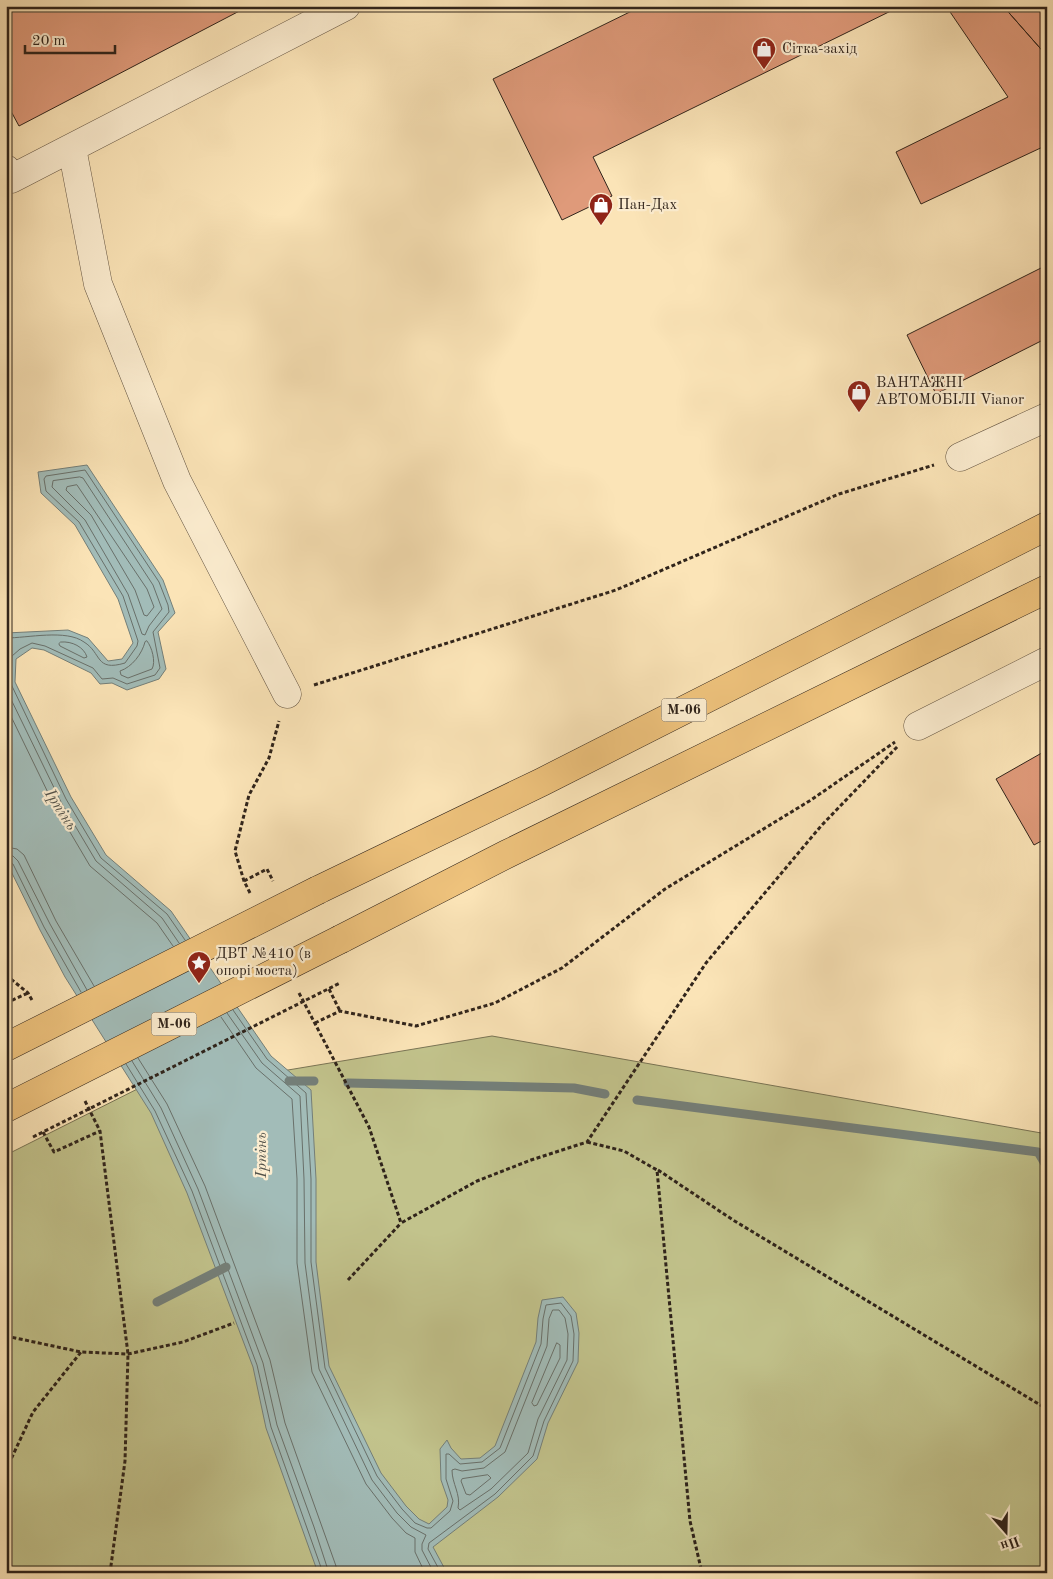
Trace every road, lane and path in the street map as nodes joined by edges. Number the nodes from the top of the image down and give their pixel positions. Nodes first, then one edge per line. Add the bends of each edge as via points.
1 (346, 6) edge
2 (72, 148) junction
3 (6, 169) edge
4 (1047, 417) edge
5 (960, 457) dead end
6 (1047, 526) edge
7 (1047, 589) edge
8 (1047, 661) edge
9 (287, 694) dead end
10 (918, 726) joint
11 (267, 869) dead end
12 (244, 881) dead end
13 (340, 983) dead end
14 (329, 989) junction
15 (28, 993) dead end
16 (6, 1003) edge
17 (340, 1011) junction
18 (314, 1023) dead end
19 (6, 1047) edge
20 (6, 1108) edge
21 (42, 1132) junction
22 (33, 1137) dead end
23 (587, 1142) dead end
24 (658, 1170) junction
25 (401, 1223) dead end
26 (348, 1280) dead end
27 (234, 1323) dead end
28 (6, 1336) edge
29 (81, 1352) junction
30 (128, 1354) junction
31 (1047, 1409) edge
32 (6, 1470) edge
33 (110, 1573) edge
34 (702, 1573) edge

1 - 2 lane
2 - 3 lane via 11,179
2 - 9 lane via 98,284 177,481
4 - 5 lane
6 - 19 highway, М-06, bridge via 542,782
7 - 20 highway, М-06, bridge via 507,854
8 - 10 lane
10 - 17 path via 811,800 665,889 562,968 495,1003 416,1026
11 - 12 path
13 - 14 path, bridge
14 - 17 path
14 - 21 path, bridge
15 - 16 path
17 - 18 path
21 - 22 path, bridge
21 - 30 path via 54,1152 100,1131
23 - 24 path via 624,1151
24 - 31 path via 733,1220
24 - 34 path via 690,1521
25 - 26 path
27 - 30 path via 182,1342
28 - 29 path
29 - 30 path
29 - 32 path via 33,1412
30 - 33 path via 125,1461

